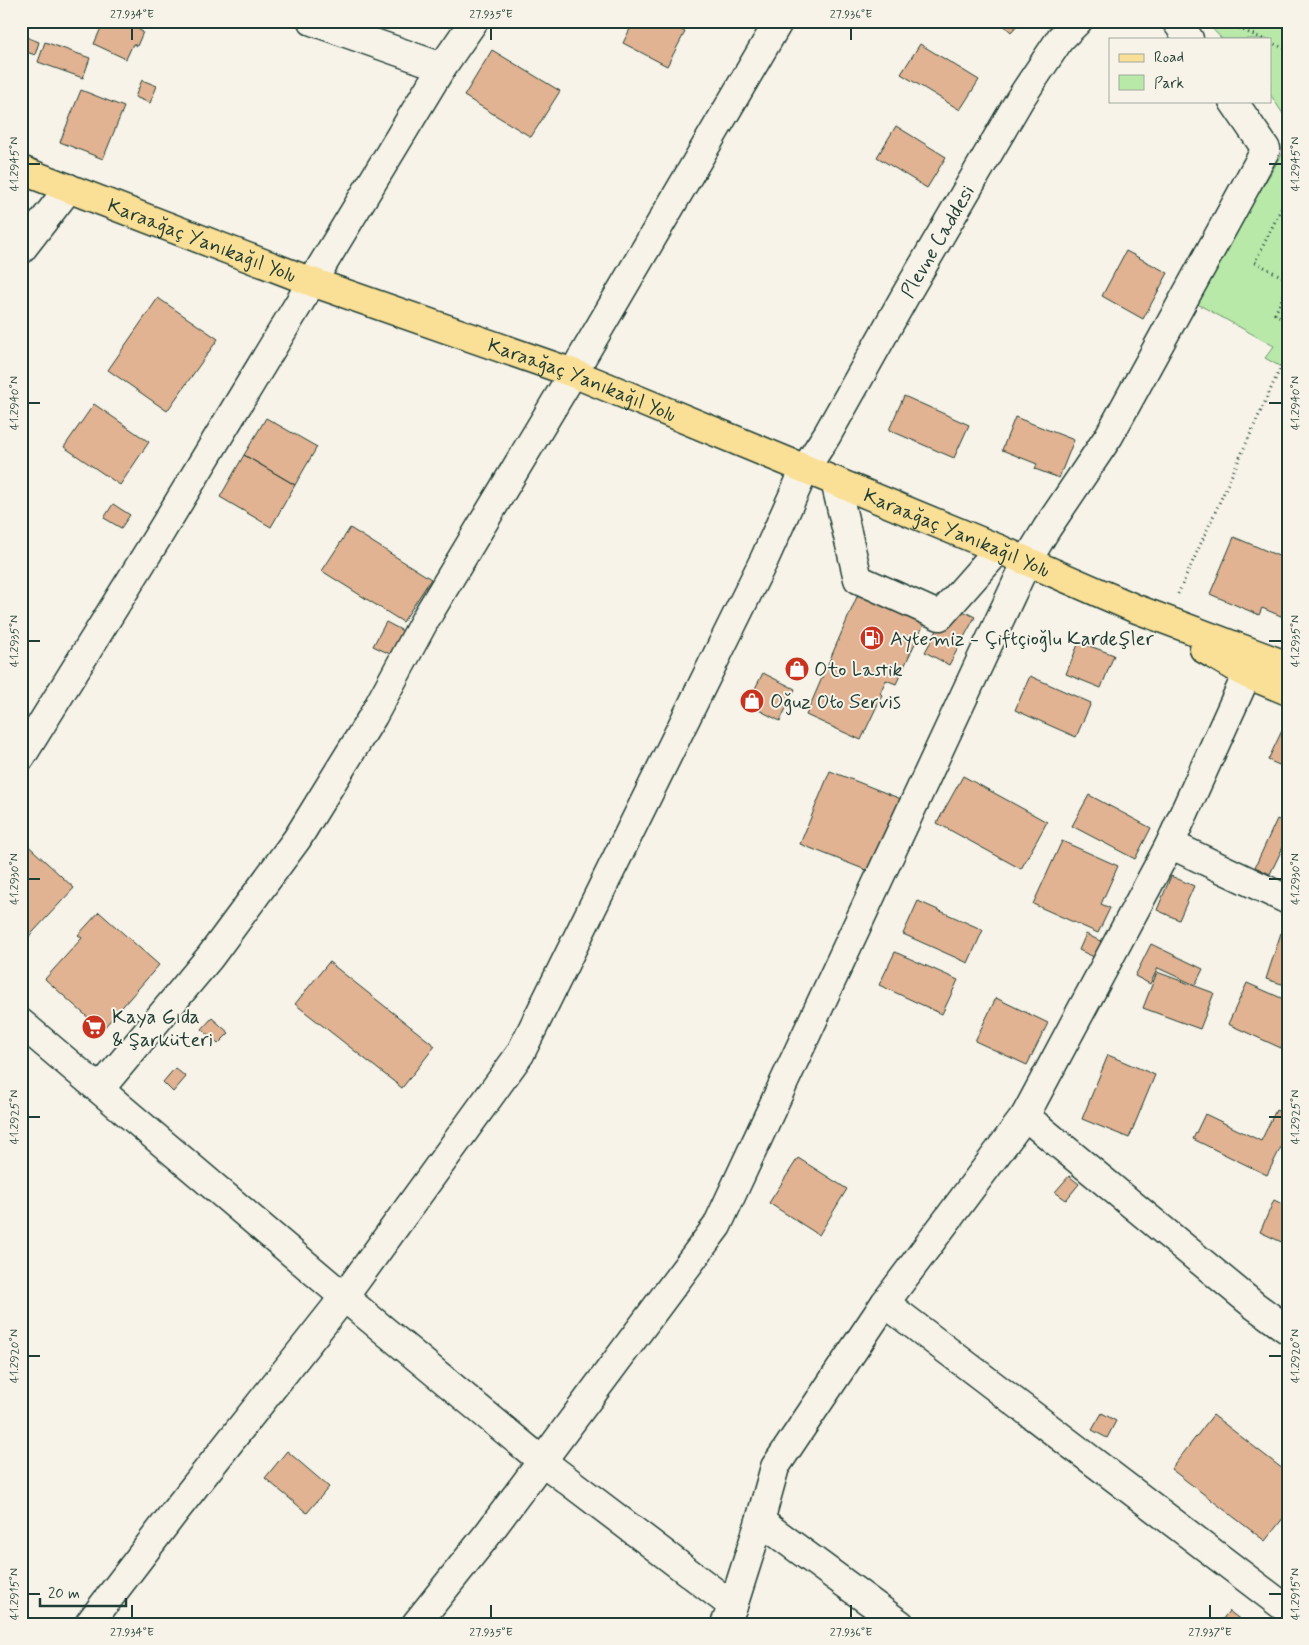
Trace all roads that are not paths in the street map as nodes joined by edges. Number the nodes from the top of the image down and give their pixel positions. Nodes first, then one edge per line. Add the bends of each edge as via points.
1 (312, 21) edge
2 (474, 21) edge
3 (778, 21) edge
4 (1078, 21) edge
5 (1176, 21) edge
6 (1187, 38) edge
7 (442, 67) junction
8 (1234, 102) edge
9 (21, 170) edge
10 (70, 188) junction
11 (21, 250) edge
12 (312, 282) junction
13 (573, 373) junction
14 (805, 469) junction
15 (835, 481) junction
16 (999, 549) junction
17 (1027, 561) junction
18 (1134, 608) junction
19 (1288, 666) edge
20 (1247, 674) junction
21 (1288, 692) edge
22 (21, 757) edge
23 (1170, 844) junction
24 (1288, 900) edge
25 (21, 1023) edge
26 (100, 1089) junction
27 (1025, 1116) junction
28 (344, 1297) junction
29 (885, 1303) junction
30 (1288, 1330) edge
31 (542, 1461) junction
32 (760, 1520) junction
33 (1288, 1610) edge
34 (729, 1615) edge
35 (90, 1624) edge
36 (416, 1624) edge
37 (900, 1624) edge

1 - 7 street
2 - 7 street
3 - 13 street
4 - 14 street, Plevne Caddesi via 1060,39 1020,99
5 - 6 street
7 - 12 street
8 - 17 street via 1266,149 1109,436
9 - 10 main road, Karaağaç Yanıkağıl Yolu
10 - 11 street
10 - 12 main road, Karaağaç Yanıkağıl Yolu
12 - 13 main road, Karaağaç Yanıkağıl Yolu
12 - 22 street
13 - 14 main road, Karaağaç Yanıkağıl Yolu
13 - 26 street via 426,618 373,716 297,839 210,957
14 - 15 main road, Karaağaç Yanıkağıl Yolu
14 - 28 street, Plevne Caddesi via 764,560 520,1054
15 - 16 main road, Karaağaç Yanıkağıl Yolu
15 - 16 street via 858,580 940,616
16 - 17 main road, Karaağaç Yanıkağıl Yolu
17 - 18 main road, Karaağaç Yanıkağıl Yolu
17 - 31 street via 717,1226
18 - 19 main road
18 - 20 main road
20 - 21 main road
20 - 23 street
23 - 24 street
23 - 27 street
25 - 26 street
26 - 28 street
27 - 29 street
27 - 30 street
28 - 31 street
28 - 35 street, Plevne Caddesi
29 - 32 street via 775,1467
29 - 33 street
31 - 34 street
31 - 36 street
32 - 34 street
32 - 37 street

